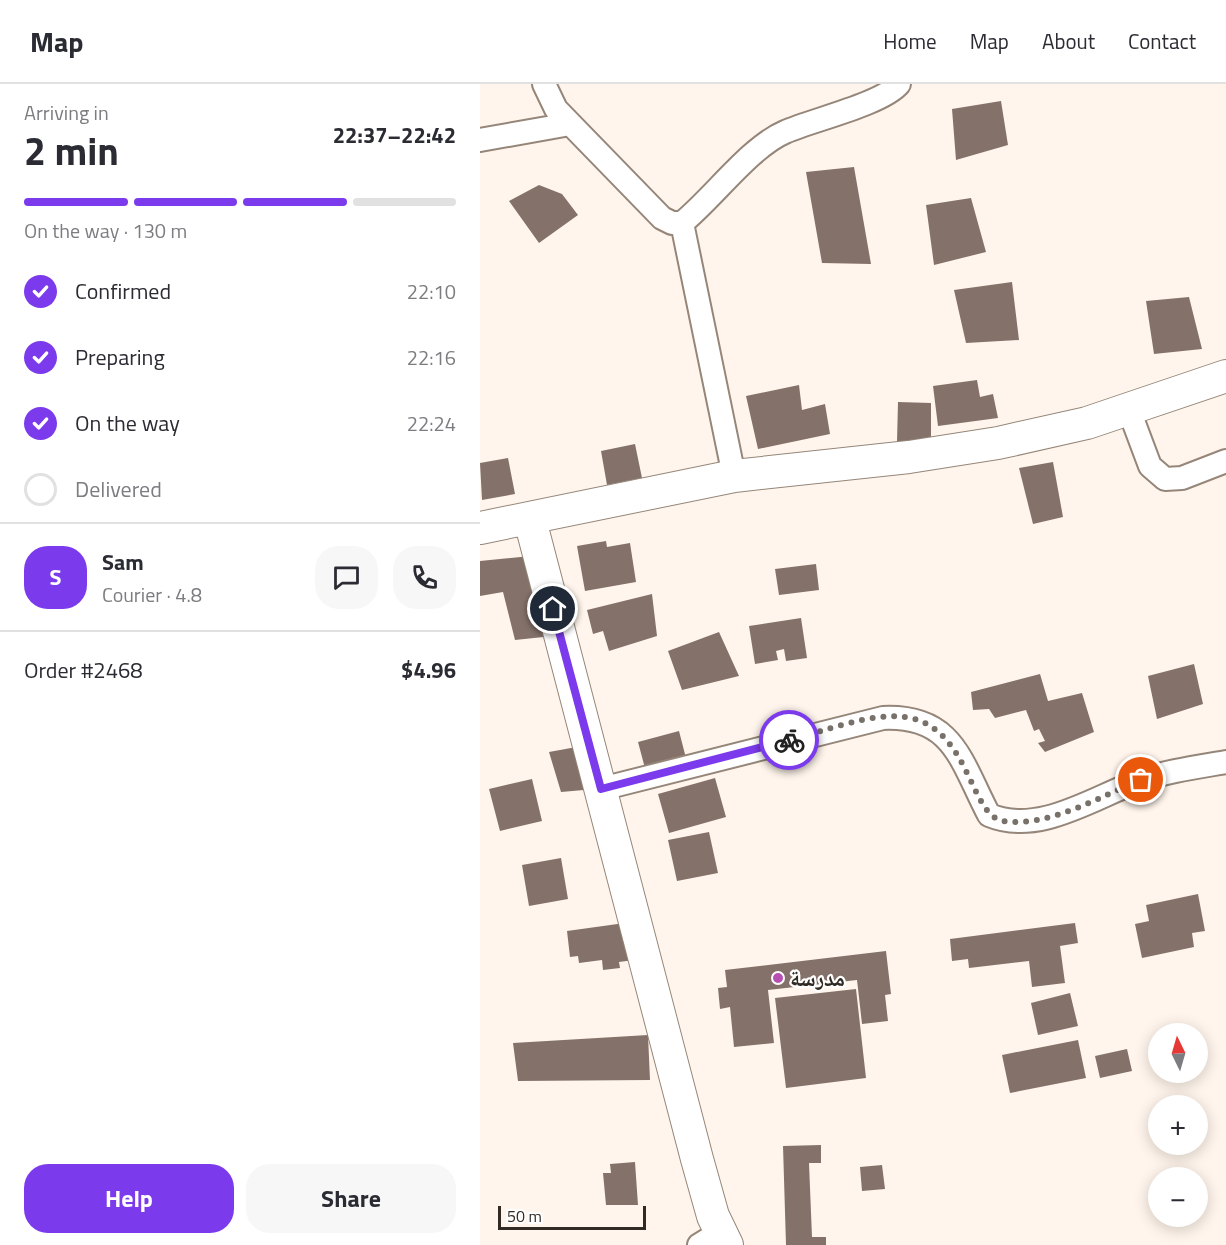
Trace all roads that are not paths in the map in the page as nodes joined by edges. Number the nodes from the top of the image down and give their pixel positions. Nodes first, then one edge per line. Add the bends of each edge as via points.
1 (544, 84) edge
2 (899, 84) edge
3 (570, 124) junction
4 (480, 140) edge
5 (682, 223) junction
6 (1226, 376) edge
7 (1129, 410) junction
8 (1226, 460) edge
9 (734, 476) junction
10 (530, 520) junction
11 (480, 528) edge
12 (1226, 762) edge
13 (601, 789) junction
14 (716, 1241) edge

1 - 3 street via 556,109
2 - 5 street via 884,95 782,133
3 - 4 street
3 - 5 street via 662,218
5 - 9 street
6 - 7 street
7 - 8 street via 1150,466 1165,479 1182,478
7 - 9 street via 998,443
9 - 10 street
10 - 11 street
10 - 13 street
12 - 13 street via 1141,780 1080,808 1030,820 1002,821 989,815 964,764 936,728 905,717 883,718
13 - 14 street via 713,1216

